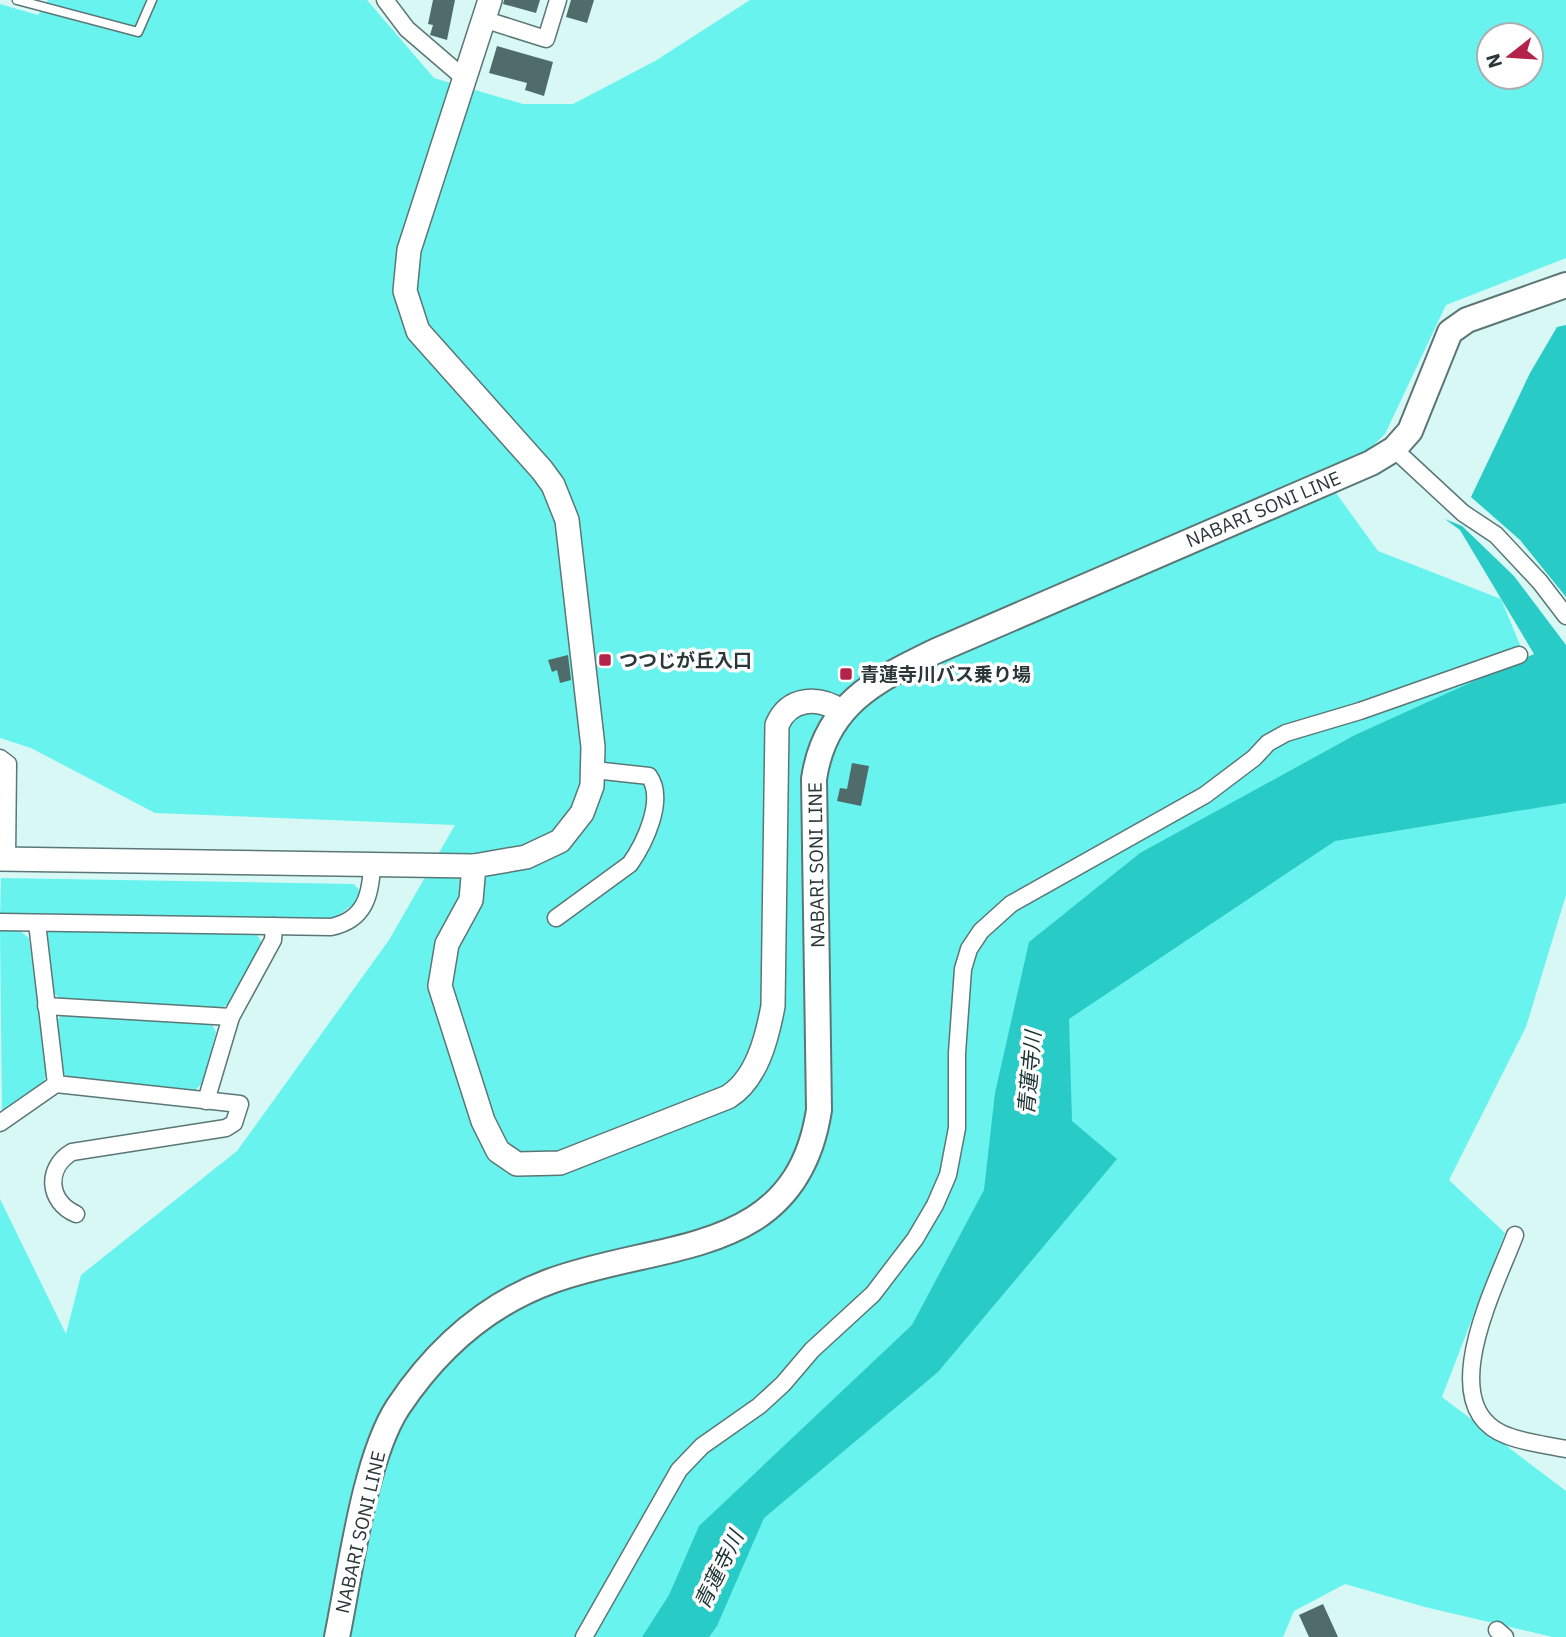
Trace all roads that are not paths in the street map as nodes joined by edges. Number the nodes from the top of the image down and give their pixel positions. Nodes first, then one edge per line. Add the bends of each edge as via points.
1 (17, 0) edge
2 (152, 0) edge
3 (385, 0) edge
4 (558, 0) edge
5 (486, 10) edge
6 (464, 78) junction
7 (1566, 285) edge
8 (1394, 449) junction
9 (1566, 616) edge
10 (1519, 655) dead end
11 (842, 711) junction
12 (0, 758) edge
13 (594, 770) junction
14 (4, 794) edge
15 (3, 859) edge
16 (372, 864) junction
17 (474, 866) junction
18 (556, 918) dead end
19 (0, 922) edge
20 (37, 923) junction
21 (274, 926) junction
22 (46, 1006) junction
23 (230, 1017) junction
24 (56, 1084) junction
25 (206, 1101) junction
26 (0, 1123) edge
27 (76, 1214) dead end
28 (1516, 1235) dead end
29 (1566, 1449) edge
30 (337, 1637) edge
31 (584, 1637) edge

1 - 2 lane via 138,32
3 - 6 street via 407,29
4 - 5 street via 546,39
5 - 6 street
6 - 13 street via 409,250 405,290 411,317 426,344 542,470 561,502 571,543
7 - 8 main road, NABARI SONI LINE via 1467,320 1450,332 1410,431
8 - 9 street via 1463,513 1496,535
8 - 11 main road, NABARI SONI LINE via 1371,463 936,651 894,671
10 - 31 street via 1286,733 1205,795 1011,904 981,931 963,969 957,1128 948,1175 935,1205 873,1294 767,1399 702,1446 679,1470
11 - 17 street via 802,701 791,705 777,725 773,1006 752,1072 728,1097 559,1163 517,1164 498,1150 482,1121 440,986 447,944 471,900
11 - 30 main road, NABARI SONI LINE via 823,740 814,779 819,1110 802,1168 772,1206 741,1227 702,1242 617,1260 549,1281 484,1315 451,1341 423,1372 384,1433
12 - 14 street via 8,764
13 - 17 street via 582,813 560,841 526,857
13 - 18 street via 649,776 654,788 649,825 630,864
14 - 15 street
15 - 16 street
16 - 17 street
16 - 21 street via 368,899 347,922 331,927
19 - 20 street
20 - 21 street
20 - 22 street
21 - 23 street via 273,940
22 - 23 street
22 - 24 street
23 - 25 street
24 - 25 street
24 - 26 street
25 - 27 street via 240,1104 233,1123 226,1128 65,1156 54,1171 53,1189 63,1207
28 - 29 street via 1482,1321 1471,1374 1472,1394 1488,1423 1507,1436

